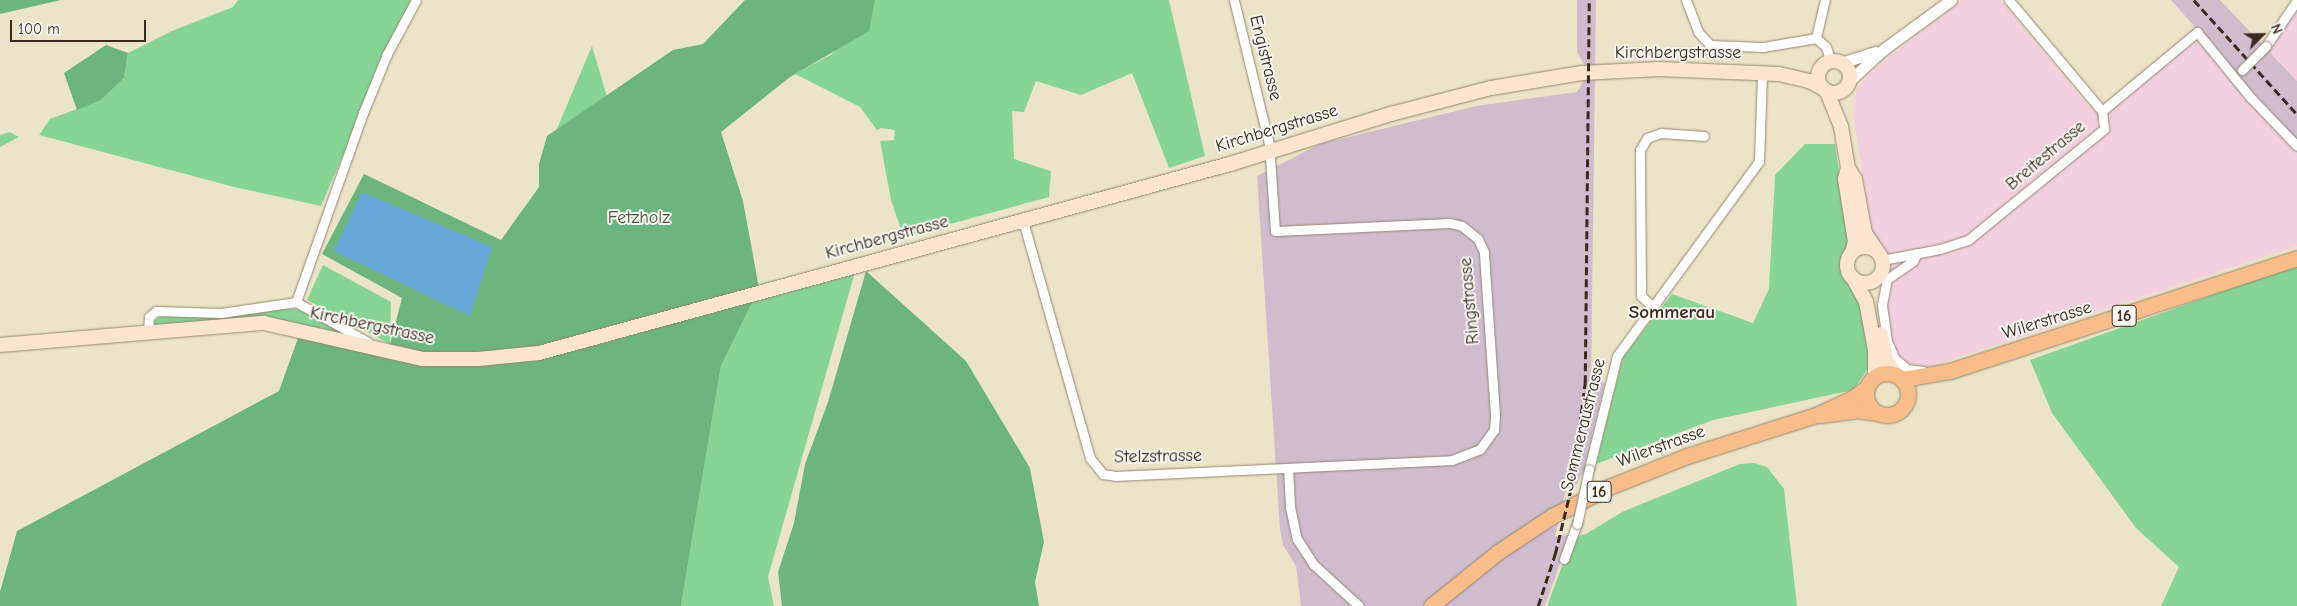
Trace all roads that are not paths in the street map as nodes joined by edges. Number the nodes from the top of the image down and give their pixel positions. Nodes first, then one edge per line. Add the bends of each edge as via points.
1 (416, 0) edge
2 (1234, 0) edge
3 (1686, 0) edge
4 (1825, 0) edge
5 (1951, 0) edge
6 (2009, 0) edge
7 (2297, 0) edge
8 (1816, 38) junction
9 (1884, 49) junction
10 (1831, 64) junction
11 (1762, 72) junction
12 (1779, 74) junction
13 (2234, 78) junction
14 (1846, 85) junction
15 (1825, 90) junction
16 (2102, 111) junction
17 (1841, 127) junction
18 (1704, 136) dead end
19 (2297, 146) edge
20 (1270, 152) junction
21 (1848, 168) junction
22 (1023, 221) junction
23 (1852, 253) junction
24 (1917, 253) junction
25 (1880, 256) junction
26 (2297, 258) edge
27 (1878, 276) junction
28 (1853, 278) junction
29 (296, 302) junction
30 (1653, 307) junction
31 (148, 331) junction
32 (0, 345) edge
33 (380, 350) junction
34 (1950, 371) junction
35 (1898, 376) junction
36 (1870, 382) junction
37 (1908, 398) junction
38 (1878, 413) junction
39 (1816, 415) junction
40 (1288, 468) junction
41 (1564, 559) dead end
42 (1358, 606) edge
43 (1431, 606) edge

1 - 29 street via 387,54 363,113
2 - 20 street, Engistrasse
3 - 8 street via 1702,39 1719,47 1763,47
4 - 8 street
5 - 9 street
6 - 16 street, Breitestrasse
7 - 13 street, bridge via 2266,46
8 - 10 street via 1826,47
9 - 10 street
9 - 14 street
10 - 12 main road, Kirchbergstrasse
10 - 14 main road via 1848,70
10 - 15 main road via 1818,80
11 - 12 main road, Kirchbergstrasse
11 - 20 main road, Kirchbergstrasse via 1582,73 1458,96
11 - 30 street, Sommeraustrasse via 1759,161
12 - 15 main road, Kirchbergstrasse via 1810,81
13 - 16 street via 2197,32
13 - 19 street
14 - 15 main road
14 - 17 main road
15 - 17 main road
16 - 24 street, Breitestrasse via 2106,124 2104,129 1981,231 1954,246
17 - 21 main road
18 - 30 street via 1660,133 1648,138 1640,150 1641,296
20 - 22 main road, Kirchbergstrasse
20 - 40 street, Ringstrasse via 1275,231 1450,223 1462,226 1478,239 1484,252 1494,402 1494,430 1480,449 1468,457
21 - 23 main road via 1845,179 1855,242
21 - 25 main road via 1855,178 1865,233
22 - 33 main road, Kirchbergstrasse via 564,349 508,357 450,360 423,359
22 - 40 street, Stelzstrasse via 1095,468 1114,476
23 - 25 main road via 1866,247
23 - 28 main road via 1847,264
24 - 25 street, Breitestrasse
24 - 34 street via 1913,261 1887,279 1882,293 1887,341 1895,360 1907,369
25 - 27 main road
26 - 34 main road, Wilerstrasse / 16
27 - 28 main road via 1868,282
27 - 35 main road via 1874,292 1886,359
28 - 36 main road via 1866,301 1875,350
29 - 31 street via 222,313 156,311 149,317
29 - 33 street
30 - 41 street, Sommeraustrasse, bridge via 1617,356 1577,524
31 - 32 main road, Kirchbergstrasse
31 - 33 main road, Kirchbergstrasse via 264,323
34 - 35 main road, Wilerstrasse / 16
34 - 37 main road, Wilerstrasse / 16 via 1942,380
35 - 36 main road
35 - 37 main road
36 - 38 main road via 1867,403
36 - 39 main road, Wilerstrasse / 16 via 1851,399
37 - 38 main road via 1897,413
38 - 39 main road, Wilerstrasse / 16 via 1858,410
39 - 43 main road, Wilerstrasse / 16 via 1687,456 1609,486 1552,516 1505,547
40 - 42 street via 1290,507 1297,539 1313,564

